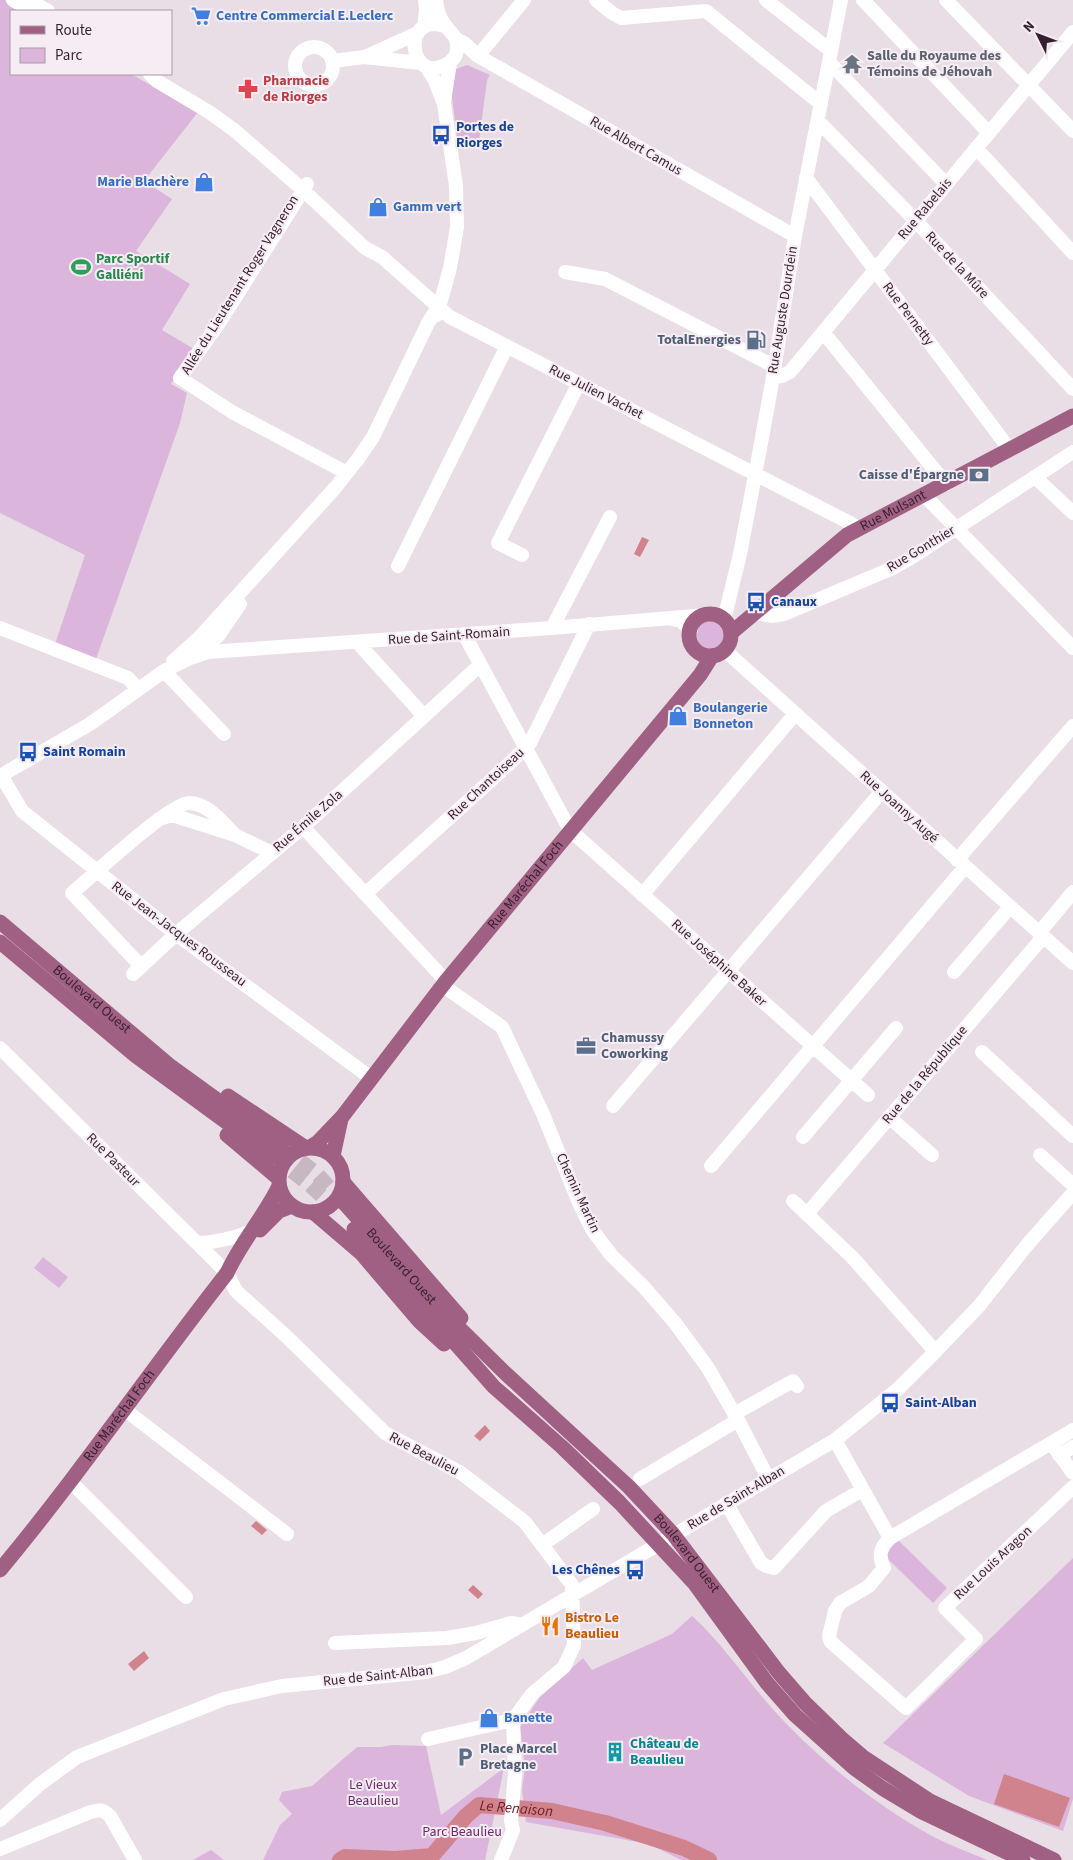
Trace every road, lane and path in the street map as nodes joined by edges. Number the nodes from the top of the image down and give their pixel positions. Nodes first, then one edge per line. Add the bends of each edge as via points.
1 (13, 0) edge
2 (28, 0) edge
3 (425, 0) edge
4 (436, 0) edge
5 (596, 0) edge
6 (766, 0) edge
7 (841, 0) edge
8 (863, 0) edge
9 (946, 0) edge
10 (519, 2) edge
11 (31, 10) edge
12 (46, 10) edge
13 (445, 26) junction
14 (421, 30) junction
15 (456, 39) junction
16 (1070, 42) edge
17 (478, 56) junction
18 (364, 57) junction
19 (830, 57) junction
20 (333, 61) dead end
21 (452, 61) junction
22 (424, 64) junction
23 (151, 75) edge
24 (160, 75) edge
25 (1029, 86) junction
26 (444, 104) junction
27 (821, 104) junction
28 (818, 120) junction
29 (1073, 131) edge
30 (989, 132) junction
31 (976, 148) junction
32 (806, 178) junction
33 (946, 184) junction
34 (304, 186) junction
35 (915, 220) junction
36 (457, 227) junction
37 (794, 236) junction
38 (1073, 253) edge
39 (875, 269) junction
40 (566, 272) dead end
41 (425, 295) junction
42 (438, 307) junction
43 (823, 332) junction
44 (508, 346) junction
45 (773, 371) junction
46 (579, 383) junction
47 (1073, 389) edge
48 (1073, 416) edge
49 (1010, 450) junction
50 (1073, 452) edge
51 (347, 473) junction
52 (755, 475) junction
53 (1034, 477) junction
54 (946, 484) junction
55 (924, 495) junction
56 (1073, 513) edge
57 (610, 517) dead end
58 (955, 528) junction
59 (857, 530) junction
60 (522, 555) dead end
61 (398, 566) dead end
62 (756, 612) junction
63 (706, 615) junction
64 (664, 619) junction
65 (589, 624) junction
66 (728, 627) junction
67 (0, 628) edge
68 (552, 628) junction
69 (690, 630) junction
70 (464, 634) junction
71 (210, 639) junction
72 (358, 642) junction
73 (1073, 648) edge
74 (718, 653) junction
75 (480, 665) junction
76 (164, 671) junction
77 (138, 689) junction
78 (795, 714) junction
79 (424, 716) junction
80 (1073, 726) edge
81 (224, 734) dead end
82 (525, 749) junction
83 (1, 776) edge
84 (882, 791) junction
85 (304, 827) junction
86 (570, 830) junction
87 (272, 853) junction
88 (961, 863) junction
89 (97, 871) junction
90 (1073, 892) edge
91 (365, 894) junction
92 (642, 895) junction
93 (1010, 907) junction
94 (0, 922) edge
95 (176, 934) junction
96 (1041, 935) junction
97 (0, 942) edge
98 (20, 960) junction
99 (1073, 964) edge
100 (728, 972) junction
101 (954, 972) dead end
102 (444, 983) junction
103 (125, 1028) junction
104 (896, 1028) dead end
105 (812, 1047) junction
106 (0, 1048) edge
107 (982, 1052) dead end
108 (371, 1078) junction
109 (851, 1081) junction
110 (868, 1095) dead end
111 (613, 1106) dead end
112 (342, 1117) junction
113 (890, 1117) junction
114 (1073, 1136) edge
115 (803, 1138) dead end
116 (308, 1147) junction
117 (1040, 1154) dead end
118 (932, 1155) dead end
119 (333, 1156) junction
120 (711, 1166) dead end
121 (278, 1182) junction
122 (343, 1182) junction
123 (1073, 1185) edge
124 (1073, 1193) edge
125 (793, 1201) dead end
126 (292, 1206) junction
127 (313, 1212) junction
128 (807, 1214) junction
129 (250, 1232) junction
130 (198, 1243) junction
131 (233, 1259) junction
132 (227, 1273) junction
133 (935, 1351) junction
134 (504, 1372) junction
135 (797, 1386) dead end
136 (494, 1388) junction
137 (124, 1409) junction
138 (736, 1417) junction
139 (1073, 1430) edge
140 (835, 1440) junction
141 (1051, 1443) junction
142 (1073, 1447) edge
143 (1059, 1455) junction
144 (1073, 1473) edge
145 (640, 1478) dead end
146 (768, 1478) junction
147 (70, 1481) junction
148 (1073, 1487) edge
149 (862, 1490) junction
150 (726, 1503) junction
151 (593, 1509) dead end
152 (287, 1534) dead end
153 (890, 1538) junction
154 (542, 1545) junction
155 (0, 1570) edge
156 (573, 1594) junction
157 (186, 1597) dead end
158 (522, 1625) junction
159 (335, 1643) dead end
160 (513, 1720) junction
161 (428, 1739) dead end
162 (0, 1820) edge
163 (0, 1849) edge
164 (135, 1860) edge
165 (501, 1860) edge
166 (1023, 1860) edge
167 (1054, 1860) edge

1 - 11 street
2 - 12 street
3 - 14 street
4 - 13 street
5 - 27 street via 621,18 706,11
6 - 19 street
7 - 19 street, Rue Auguste Dourdein
8 - 30 street
9 - 25 street
10 - 17 street
13 - 14 street via 435,24
13 - 15 street
14 - 18 street
14 - 22 street via 413,45 414,52
15 - 17 street, Rue Albert Camus
15 - 21 street via 457,48
16 - 25 street, Rue Rabelais
17 - 21 street
17 - 37 street, Rue Albert Camus
18 - 20 street
18 - 22 street
19 - 27 street, Rue Auguste Dourdein
19 - 33 street
21 - 22 street via 434,68
21 - 26 street
22 - 26 street
23 - 34 street via 234,130
24 - 34 street via 224,112
25 - 29 street
25 - 30 street, Rue Rabelais
26 - 36 street via 456,186
27 - 28 street, Rue Auguste Dourdein
28 - 32 street, Rue Auguste Dourdein
28 - 35 street, Rue de la Mûre
30 - 31 street, Rue Rabelais
31 - 33 street, Rue Rabelais
31 - 38 street
32 - 37 street, Rue Auguste Dourdein
32 - 39 street, Rue Pernetty
33 - 35 street, Rue Rabelais
34 - 41 street, Rue Julien Vachet via 372,242 382,257
34 - 51 street, Allée du Lieutenant Roger Vagneron via 219,323 180,378 232,412
35 - 39 street, Rue Rabelais
35 - 47 street, Rue de la Mûre
36 - 41 street via 443,270
36 - 42 street via 450,268
37 - 45 street, Rue Auguste Dourdein
39 - 43 street, Rue Rabelais
39 - 49 street, Rue Pernetty
40 - 45 street via 605,279
41 - 42 street, Rue Julien Vachet
42 - 44 street, Rue Julien Vachet via 450,317
42 - 51 street via 435,328 419,361
43 - 45 street, Rue Rabelais via 790,372 782,376
43 - 54 street
44 - 46 street, Rue Julien Vachet
44 - 61 street
45 - 52 street, Rue Auguste Dourdein
46 - 52 street, Rue Julien Vachet
46 - 60 street via 498,543
48 - 49 main road, Rue Mulsant
49 - 54 main road, Rue Mulsant
50 - 53 street, Rue Gonthier
51 - 71 street via 263,569
52 - 59 street, Rue Julien Vachet via 852,524
52 - 66 street, Rue Auguste Dourdein
53 - 56 street
53 - 58 street, Rue Gonthier
54 - 55 main road, Rue Mulsant
55 - 58 street
55 - 59 main road, Rue Mulsant
57 - 68 street
58 - 62 street, Rue Gonthier via 893,568 784,614 772,616
58 - 73 street
59 - 62 main road, Rue Mulsant
62 - 66 main road, Rue Mulsant
63 - 64 street, Rue de Saint-Romain
63 - 66 main road via 716,616
63 - 69 main road
64 - 65 street, Rue de Saint-Romain
64 - 69 street, Rue de Saint-Romain via 681,621
65 - 68 street, Rue de Saint-Romain
65 - 82 street, Rue Chantoiseau
66 - 74 main road via 730,640
67 - 77 street via 128,678
68 - 70 street, Rue de Saint-Romain
69 - 74 main road via 693,647 702,654
70 - 72 street, Rue de Saint-Romain
70 - 75 street, Rue Joséphine Baker
71 - 72 street, Rue de Saint-Romain via 234,650
71 - 76 street, Rue de Saint-Romain
71 - 76 street, Rue de Saint-Romain via 208,652
72 - 79 street
74 - 78 street, Rue Joanny Augé
74 - 86 main road, Rue Maréchal Foch
75 - 79 street, Rue Émile Zola
75 - 82 street, Rue Joséphine Baker
76 - 77 street, Rue de Saint-Romain
76 - 81 street
77 - 83 street, Rue de Saint-Romain via 90,724
78 - 84 street, Rue Joanny Augé
78 - 92 street
79 - 85 street, Rue Émile Zola
80 - 88 street
82 - 86 street, Rue Joséphine Baker
82 - 91 street, Rue Chantoiseau
83 - 89 street, Rue Jean-Jacques Rousseau via 22,811
84 - 88 street, Rue Joanny Augé
84 - 100 street
85 - 87 street, Rue Émile Zola
85 - 91 street, Chemin Martin
86 - 92 street, Rue Joséphine Baker
86 - 102 main road, Rue Maréchal Foch
87 - 89 street via 235,835 172,815 160,819
87 - 95 street, Rue Émile Zola
88 - 93 street, Rue Joanny Augé
88 - 105 street
89 - 95 street, Rue Jean-Jacques Rousseau
89 - 95 street, Rue Émile Zola via 72,893 137,970
90 - 96 street, Rue de la République
91 - 102 street, Chemin Martin
92 - 100 street, Rue Joséphine Baker
93 - 96 street, Rue Joanny Augé
93 - 101 street
94 - 103 main road, Boulevard Ouest
95 - 108 street, Rue Jean-Jacques Rousseau
96 - 99 street, Rue Joanny Augé
96 - 113 street, Rue de la République
97 - 98 main road, Boulevard Ouest
98 - 103 main road, Boulevard Ouest via 136,1056 278,1152
98 - 121 main road via 44,986 130,1063 249,1152
100 - 105 street, Rue Joséphine Baker
100 - 111 street
102 - 108 main road, Rue Maréchal Foch
102 - 138 street, Chemin Martin via 502,1027 593,1231 675,1323 708,1368
103 - 116 main road
104 - 109 street
105 - 109 street, Rue Joséphine Baker
105 - 120 street
106 - 130 street, Rue Pasteur
107 - 114 street
108 - 112 main road, Rue Maréchal Foch
109 - 110 street, Rue Joséphine Baker
109 - 115 street
112 - 116 main road, Rue Maréchal Foch via 318,1142
112 - 119 main road, Rue Maréchal Foch
113 - 118 street
113 - 128 street, Rue de la République
116 - 119 main road
116 - 121 main road via 288,1157 280,1169
117 - 123 street
119 - 122 main road via 339,1164
121 - 126 main road via 285,1200
121 - 129 main road, Rue Maréchal Foch via 271,1203
122 - 127 main road via 341,1192 332,1204
122 - 134 main road via 440,1292
124 - 133 street, Rue de Saint-Alban via 979,1306
125 - 128 street
126 - 127 main road
126 - 131 main road, Rue Maréchal Foch via 279,1211
127 - 136 main road via 362,1253 419,1322
128 - 133 street via 852,1257
129 - 130 street
129 - 131 main road, Rue Maréchal Foch
130 - 132 street, Rue Pasteur
131 - 132 main road, Rue Maréchal Foch
132 - 137 main road, Rue Maréchal Foch
132 - 154 street, Rue Beaulieu via 236,1291 385,1433 461,1473 525,1522
133 - 140 street, Rue de Saint-Alban via 898,1389
134 - 136 main road, Boulevard Ouest via 341,1207
134 - 167 main road, Boulevard Ouest via 629,1487 673,1534 778,1673 842,1739 863,1757 930,1801
135 - 138 street via 793,1381
136 - 166 main road, Boulevard Ouest via 627,1510 695,1584 767,1683 795,1715 854,1768 922,1812
137 - 147 main road, Rue Maréchal Foch
137 - 152 street
138 - 145 street
138 - 146 street, Chemin Martin
139 - 141 street
140 - 146 street, Rue de Saint-Alban
140 - 149 street
141 - 143 street
141 - 153 street
142 - 143 street
143 - 144 street
146 - 150 street, Rue de Saint-Alban
147 - 155 main road, Rue Maréchal Foch
147 - 157 street
148 - 153 street, Rue Louis Aragon via 945,1608 976,1639 906,1708 831,1642 829,1636 840,1603 869,1586 884,1568 880,1550
149 - 150 street via 826,1511 774,1568 761,1563
149 - 153 street
150 - 156 street, Rue de Saint-Alban
151 - 154 street
154 - 156 street, Rue Beaulieu via 572,1585
156 - 158 street, Rue de Saint-Alban
156 - 160 street via 574,1645 564,1666 532,1694
158 - 159 street via 510,1623 447,1638
158 - 162 street, Rue de Saint-Alban via 466,1658 426,1672 282,1686 224,1699 77,1757 40,1784
160 - 161 street
160 - 165 street via 513,1830
163 - 164 street via 88,1813 105,1810

